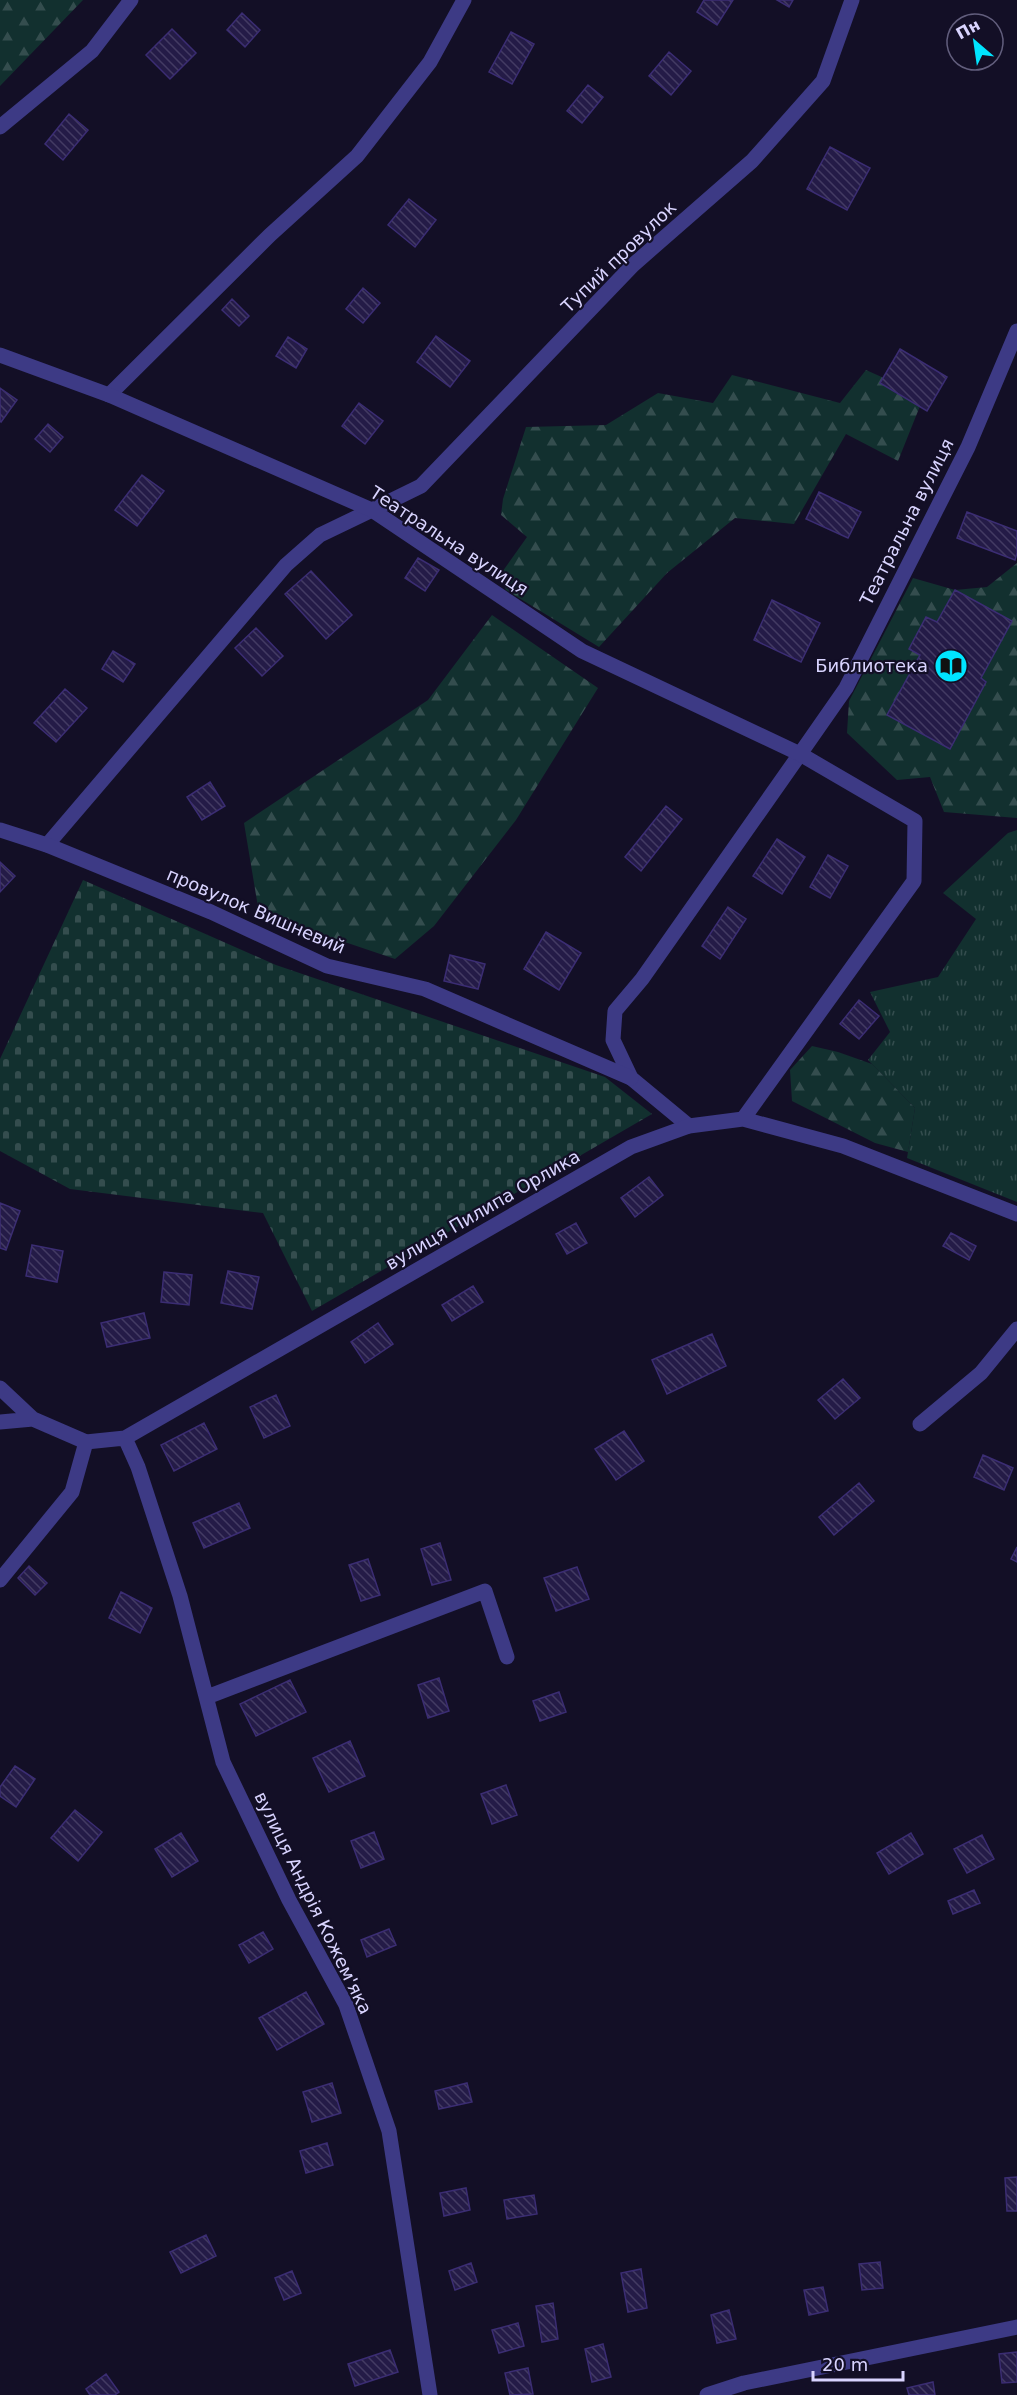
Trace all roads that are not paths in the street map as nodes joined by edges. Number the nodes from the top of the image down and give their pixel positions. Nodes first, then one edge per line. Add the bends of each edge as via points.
1 (131, 0) edge
2 (464, 0) edge
3 (852, 0) edge
4 (0, 127) edge
5 (1017, 331) edge
6 (0, 355) edge
7 (109, 395) junction
8 (372, 510) junction
9 (800, 754) junction
10 (0, 830) edge
11 (47, 845) junction
12 (631, 1078) junction
13 (743, 1119) junction
14 (689, 1126) junction
15 (1017, 1214) edge
16 (1017, 1329) edge
17 (0, 1388) edge
18 (33, 1419) junction
19 (0, 1422) edge
20 (921, 1424) dead end
21 (125, 1438) junction
22 (86, 1442) junction
23 (0, 1580) edge
24 (507, 1657) dead end
25 (207, 1697) junction
26 (1017, 2327) edge
27 (430, 2395) edge
28 (707, 2395) edge

1 - 4 street via 92,51
2 - 7 street via 430,62 357,156 270,235
3 - 8 street, Тупий провулок via 823,81 753,161 633,265 421,486
5 - 9 street, Театральна вулиця via 968,447 846,688
6 - 7 street, Театральна вулиця
7 - 8 street, Театральна вулиця
8 - 9 street, Театральна вулиця via 582,651
8 - 11 street, Тупий провулок via 321,535 286,565
9 - 12 street via 642,979 615,1011 613,1040
9 - 13 street, Театральна вулиця via 915,820 914,881
10 - 11 street, провулок Вишневий
11 - 12 street, провулок Вишневий via 211,912 327,966 425,988
12 - 14 street
13 - 14 street, вулиця Пилипа Орлика
13 - 15 street, вулиця Пилипа Орлика via 843,1146
14 - 21 street, вулиця Пилипа Орлика via 631,1147
16 - 20 street via 981,1374
17 - 18 street, вулиця Пилипа Орлика
18 - 19 street
18 - 22 street, вулиця Пилипа Орлика
21 - 22 street, вулиця Пилипа Орлика
21 - 25 street, вулиця Андрія Кожем'яка via 180,1596
22 - 23 street via 72,1492
24 - 25 street via 485,1591
25 - 27 street, вулиця Андрія Кожем'яка via 223,1762 289,1900 346,2005 389,2131
26 - 28 street

